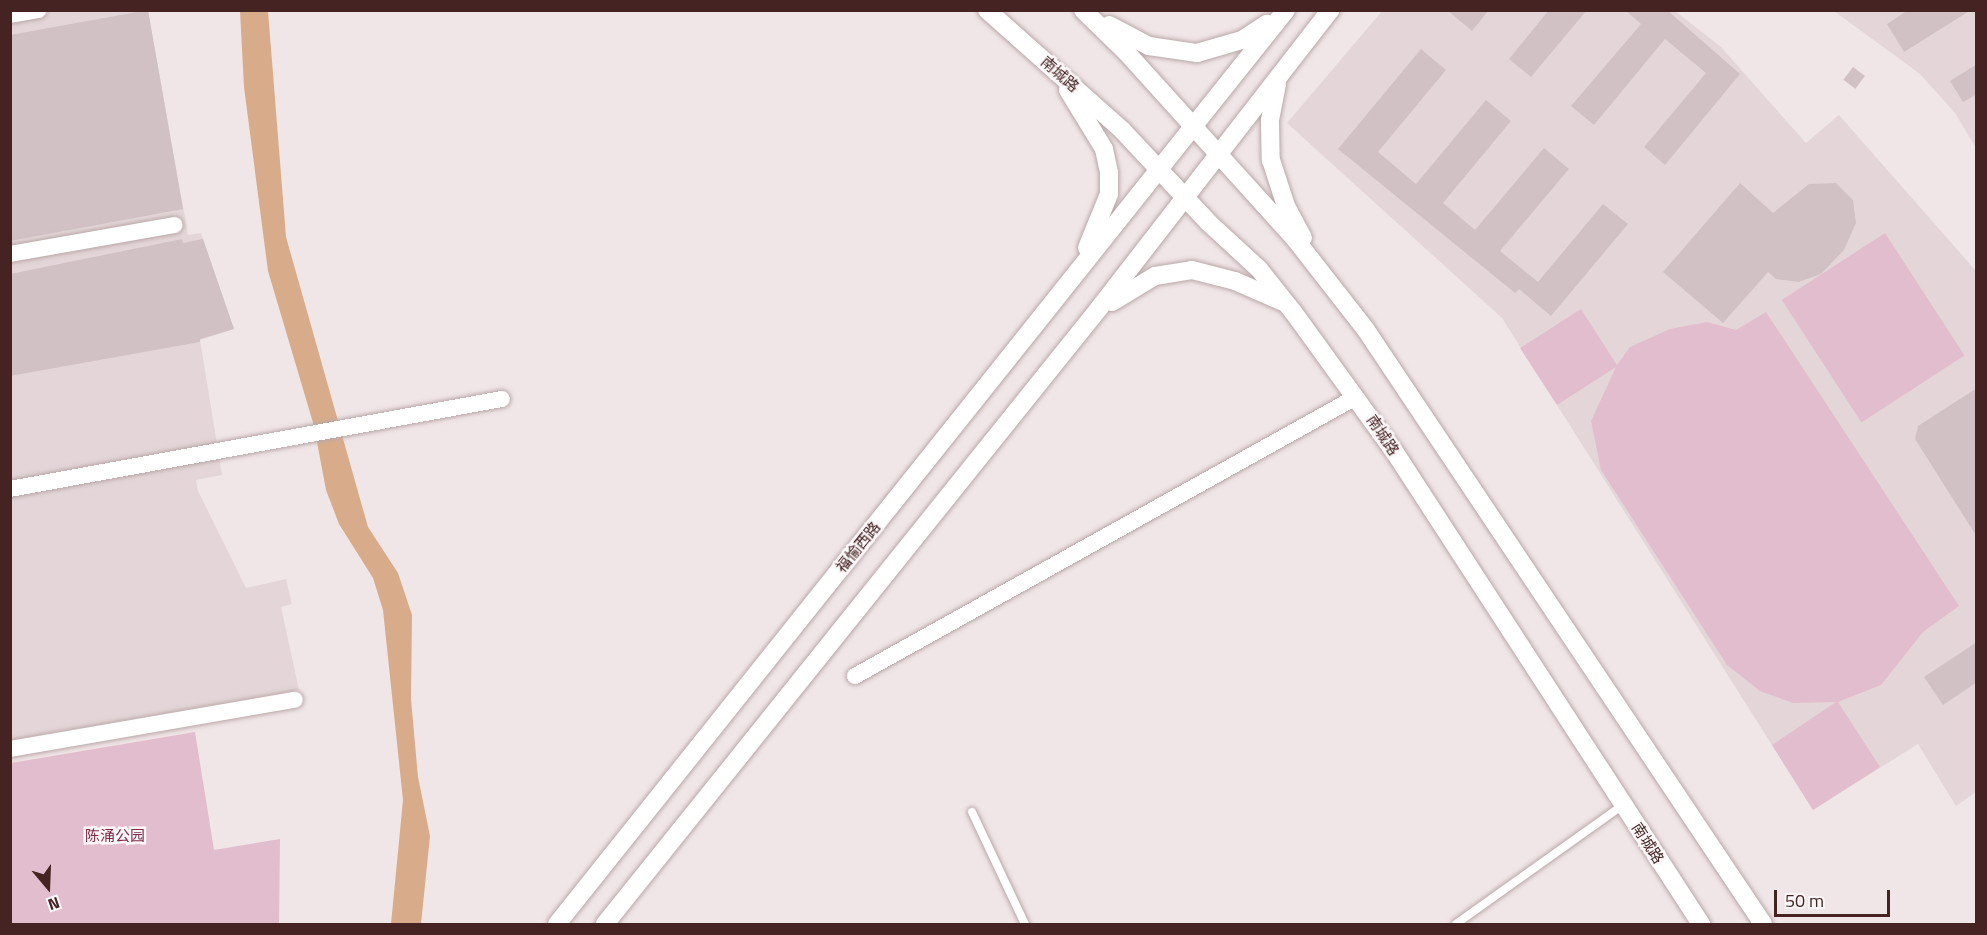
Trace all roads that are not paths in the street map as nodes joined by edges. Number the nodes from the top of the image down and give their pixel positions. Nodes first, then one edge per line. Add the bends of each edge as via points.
1 (39, 10) edge
2 (987, 10) edge
3 (1084, 10) edge
4 (1281, 10) edge
5 (1286, 10) edge
6 (1330, 10) edge
7 (10, 15) edge
8 (1049, 64) junction
9 (1280, 76) junction
10 (1192, 126) junction
11 (1218, 156) junction
12 (1157, 169) junction
13 (1185, 198) junction
14 (174, 225) dead end
15 (10, 254) edge
16 (1323, 273) junction
17 (1069, 283) junction
18 (1287, 304) junction
19 (1070, 344) junction
20 (1356, 397) junction
21 (502, 399) dead end
22 (10, 489) edge
23 (855, 676) dead end
24 (295, 700) dead end
25 (10, 749) edge
26 (1623, 805) junction
27 (972, 812) dead end
28 (558, 924) edge
29 (605, 924) edge
30 (1024, 924) edge
31 (1456, 924) edge
32 (1701, 924) edge
33 (1762, 924) edge

1 - 7 street
2 - 8 street, 南城路
3 - 4 street via 1149,46 1197,53 1259,32
3 - 10 street
5 - 10 street, 福愉西路
6 - 9 street
8 - 12 street, 南城路 via 1122,130
8 - 17 street via 1094,128 1109,173 1109,194 1101,218
9 - 11 street
9 - 16 street via 1270,121 1271,160 1286,206
10 - 11 street
10 - 12 street, 福愉西路
11 - 13 street
11 - 16 street
12 - 13 street, 南城路
12 - 17 street, 福愉西路
13 - 18 street, 南城路 via 1258,269
13 - 19 street
14 - 15 street
16 - 33 street via 1433,425
17 - 28 street, 福愉西路
18 - 19 street via 1210,272 1173,271 1133,286 1105,307
18 - 20 street, 南城路
19 - 29 street
20 - 23 street
20 - 26 street, 南城路
21 - 22 street
24 - 25 street
26 - 31 lane
26 - 32 street, 南城路
27 - 30 lane

